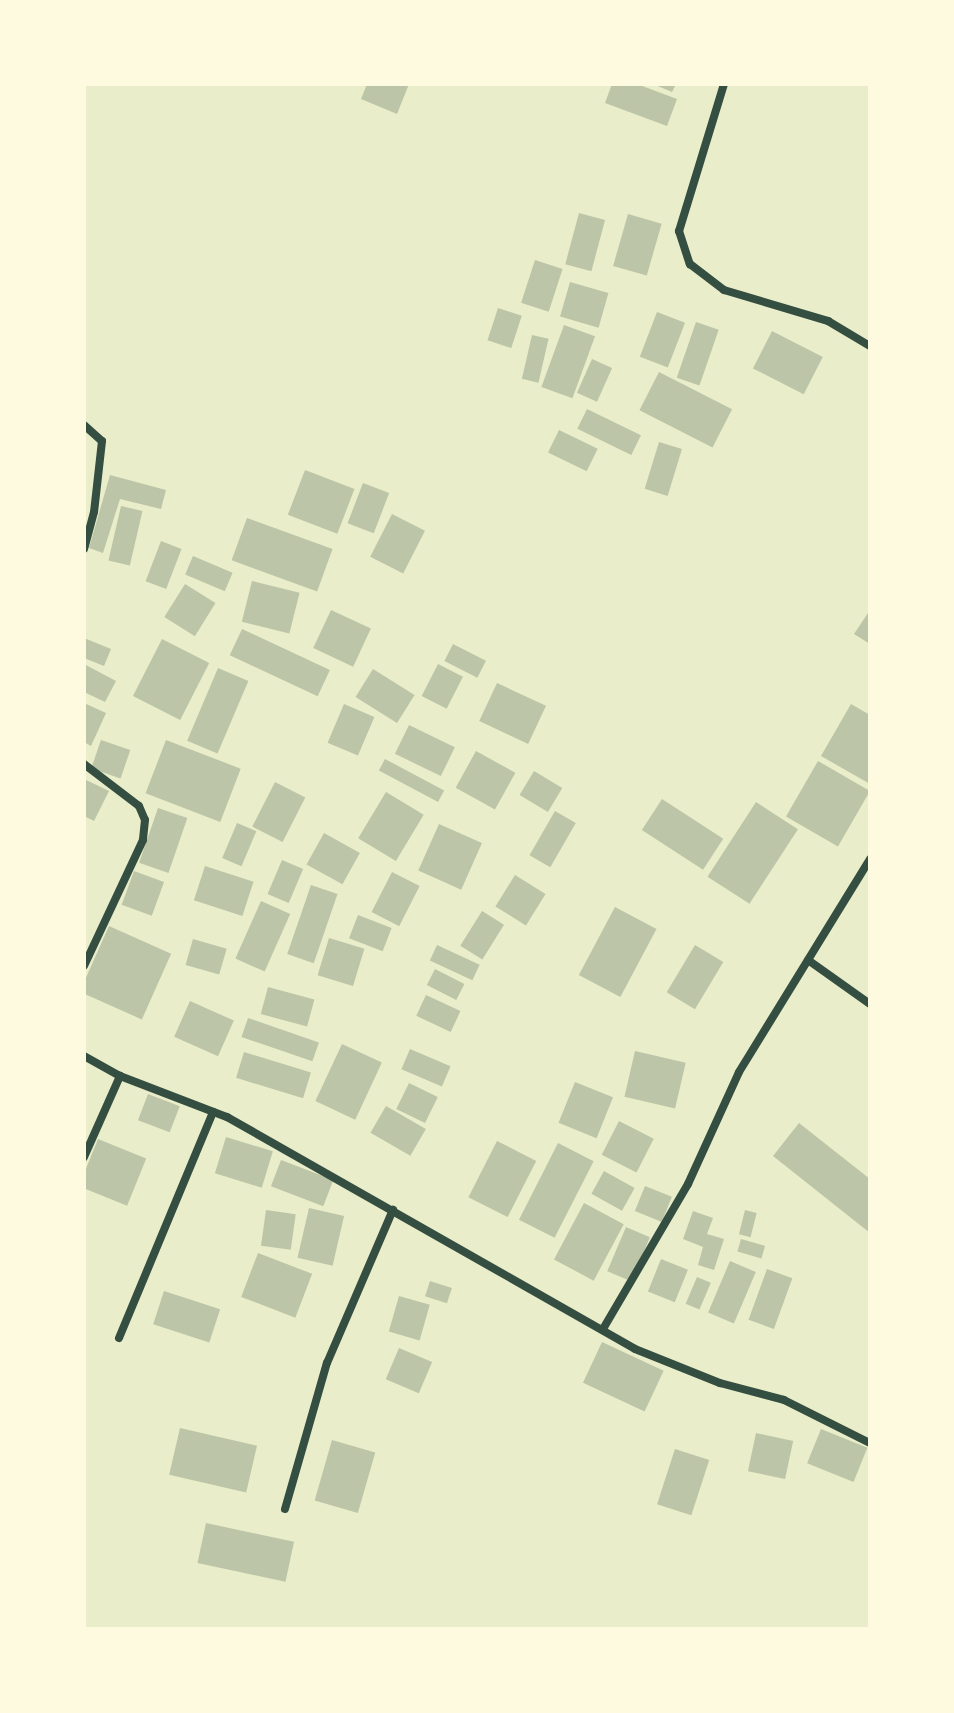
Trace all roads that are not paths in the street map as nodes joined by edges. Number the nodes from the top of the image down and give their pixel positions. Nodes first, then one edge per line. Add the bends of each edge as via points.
1 (724, 84) edge
2 (870, 346) edge
3 (84, 425) edge
4 (84, 549) edge
5 (84, 764) edge
6 (870, 859) edge
7 (808, 960) junction
8 (84, 966) edge
9 (870, 1004) edge
10 (84, 1056) edge
11 (120, 1076) junction
12 (213, 1112) junction
13 (84, 1157) edge
14 (393, 1210) junction
15 (603, 1329) junction
16 (119, 1338) dead end
17 (870, 1443) edge
18 (285, 1509) dead end

1 - 2 street via 679,231 690,264 724,290 828,321
3 - 4 street via 102,441
5 - 8 street via 139,806 145,820 143,840
6 - 7 street
7 - 9 street
7 - 15 street via 739,1072 688,1184
10 - 11 street
11 - 12 street
11 - 13 street
12 - 14 street
12 - 16 street
14 - 15 street
14 - 18 street via 327,1363
15 - 17 street via 635,1349 720,1383 784,1400

